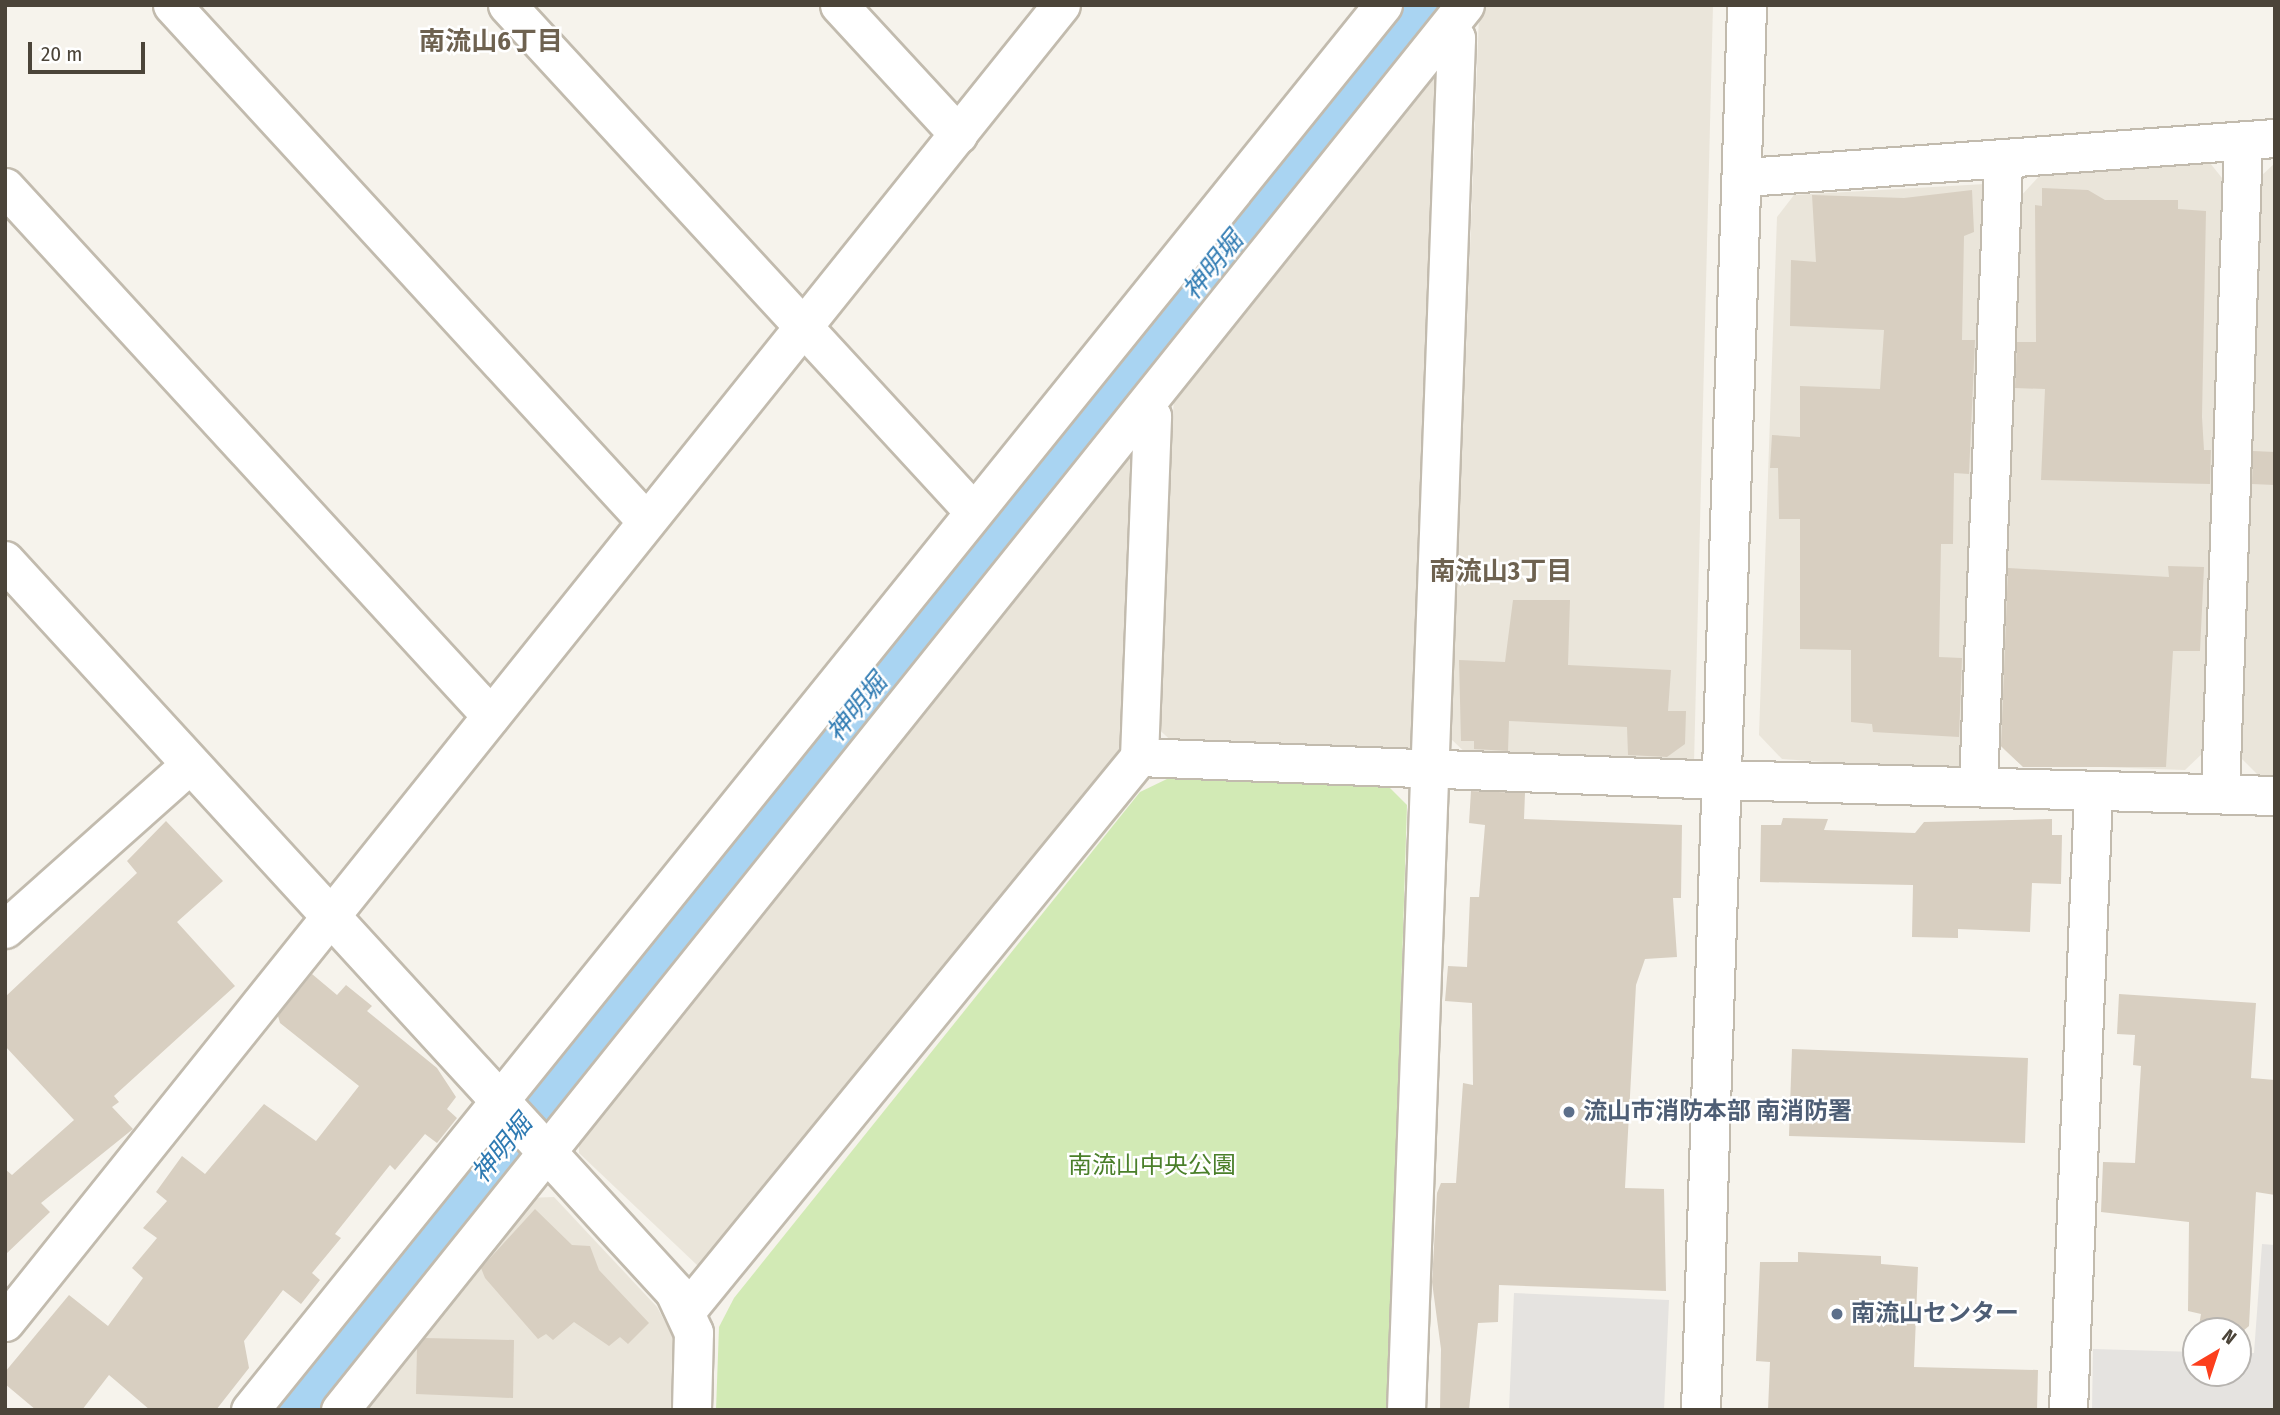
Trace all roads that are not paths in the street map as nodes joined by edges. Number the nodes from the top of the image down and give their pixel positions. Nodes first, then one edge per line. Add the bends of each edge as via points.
1 (172, 5) edge
2 (507, 5) edge
3 (839, 5) edge
4 (1061, 5) edge
5 (1383, 5) edge
6 (1747, 5) edge
7 (1456, 18) edge
8 (958, 134) junction
9 (2259, 139) edge
10 (2003, 163) junction
11 (1746, 177) junction
12 (5, 187) edge
13 (804, 329) junction
14 (1143, 408) junction
15 (972, 510) junction
16 (645, 520) junction
17 (5, 561) edge
18 (491, 716) junction
19 (1139, 757) junction
20 (190, 764) junction
21 (1431, 766) junction
22 (1722, 779) junction
23 (1978, 784) junction
24 (2093, 792) junction
25 (2220, 793) junction
26 (2275, 796) edge
27 (333, 916) junction
28 (5, 929) edge
29 (503, 1109) junction
30 (542, 1149) junction
31 (11, 1300) edge
32 (687, 1310) junction
33 (250, 1410) edge
34 (340, 1410) edge
35 (692, 1410) edge
36 (1406, 1410) edge
37 (1700, 1410) edge
38 (2068, 1410) edge

1 - 16 street
2 - 13 street
3 - 8 street
4 - 8 street
5 - 15 street
6 - 11 street
7 - 14 street
7 - 21 street
8 - 13 street
9 - 10 street
9 - 25 street
10 - 11 street
10 - 23 street
11 - 22 street
12 - 18 street
13 - 15 street
13 - 16 street
14 - 19 street via 1152,416
14 - 30 street
15 - 29 street
16 - 18 street
17 - 20 street
18 - 27 street
19 - 21 street
19 - 32 street
20 - 27 street
20 - 28 street
21 - 22 street
21 - 36 street
22 - 23 street
22 - 37 street
23 - 24 street
24 - 25 street
24 - 38 street
25 - 26 street
27 - 29 street
27 - 31 street
29 - 30 street
29 - 33 street
30 - 32 street
30 - 34 street
32 - 35 street via 694,1333

